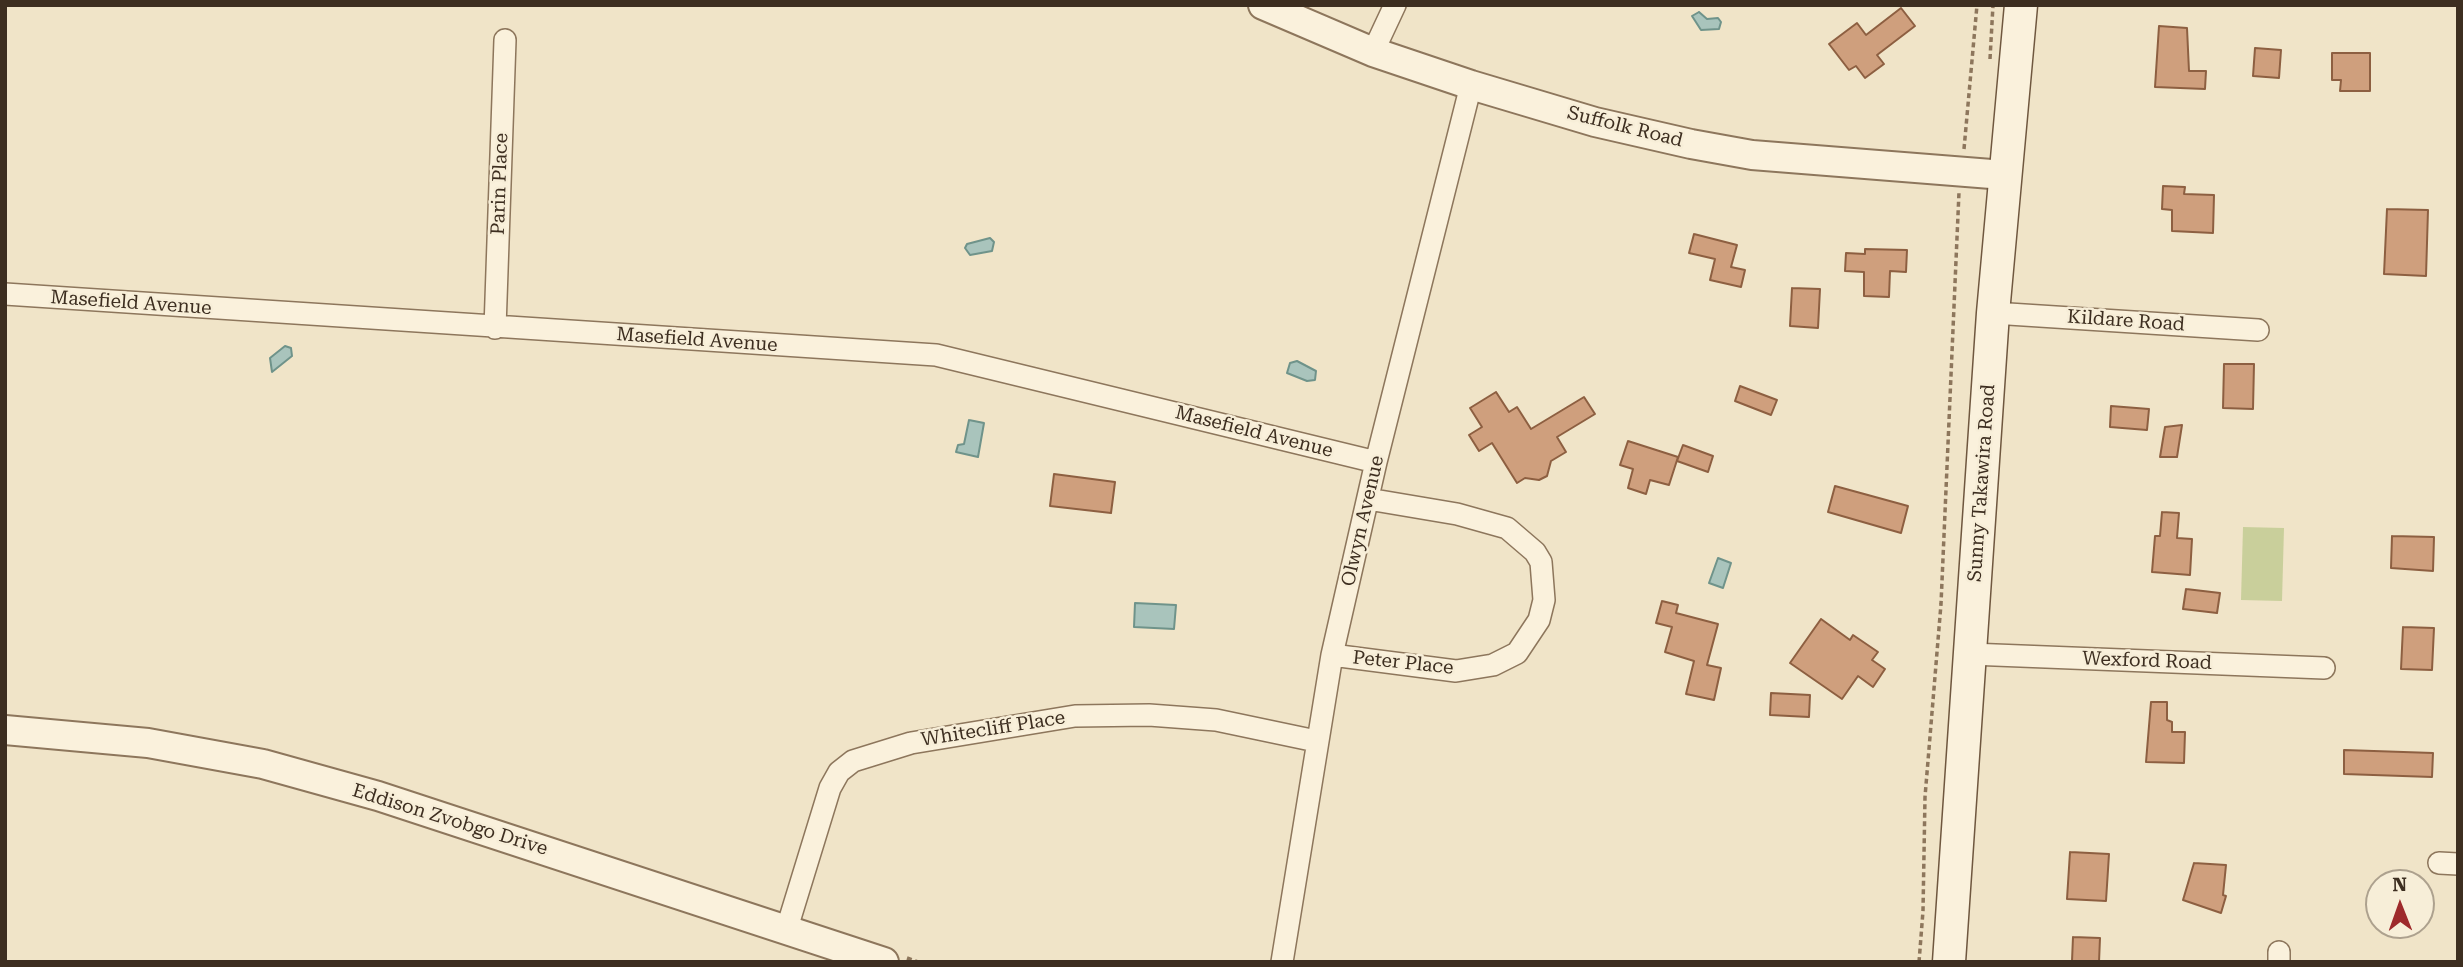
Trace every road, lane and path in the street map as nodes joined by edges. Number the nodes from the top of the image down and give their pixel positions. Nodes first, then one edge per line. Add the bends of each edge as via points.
1 (1263, 5) edge
2 (1395, 5) edge
3 (1977, 5) edge
4 (2021, 5) edge
5 (505, 40) dead end
6 (1373, 52) junction
7 (1471, 85) junction
8 (1961, 172) junction
9 (2004, 175) junction
10 (5, 294) edge
11 (1993, 313) junction
12 (495, 328) junction
13 (2258, 330) dead end
14 (1376, 462) junction
15 (1368, 499) junction
16 (1970, 654) junction
17 (1332, 655) junction
18 (2325, 668) dead end
19 (5, 730) edge
20 (1316, 741) junction
21 (787, 928) junction
22 (884, 962) edge
23 (1282, 962) edge
24 (1919, 962) edge
25 (1949, 962) edge

1 - 6 street, Suffolk Road
2 - 6 street
3 - 8 path
4 - 9 main road, Sunny Takawira Road
5 - 12 street, Parin Place
6 - 7 street, Suffolk Road
7 - 8 street, Suffolk Road via 1595,121 1752,155
7 - 14 street, Olwyn Avenue
8 - 9 street, Suffolk Road
8 - 24 path
9 - 11 main road, Sunny Takawira Road
10 - 12 street, Masefield Avenue
11 - 13 street, Kildare Road
11 - 16 main road, Sunny Takawira Road
12 - 14 street, Masefield Avenue via 936,355
14 - 15 street, Olwyn Avenue
15 - 17 street, Olwyn Avenue
15 - 17 street, Peter Place via 1507,528 1541,562 1544,600 1539,620 1517,653 1493,666 1455,671
16 - 18 street, Wexford Road
16 - 25 main road, Sunny Takawira Road
17 - 20 street, Olwyn Avenue
19 - 21 street, Eddison Zvobgo Drive via 148,743 263,764 378,796
20 - 21 street, Whitecliff Place via 1216,720 1075,716 911,743 853,761 839,772 830,788
20 - 23 street, Olwyn Avenue
21 - 22 street, Eddison Zvobgo Drive

